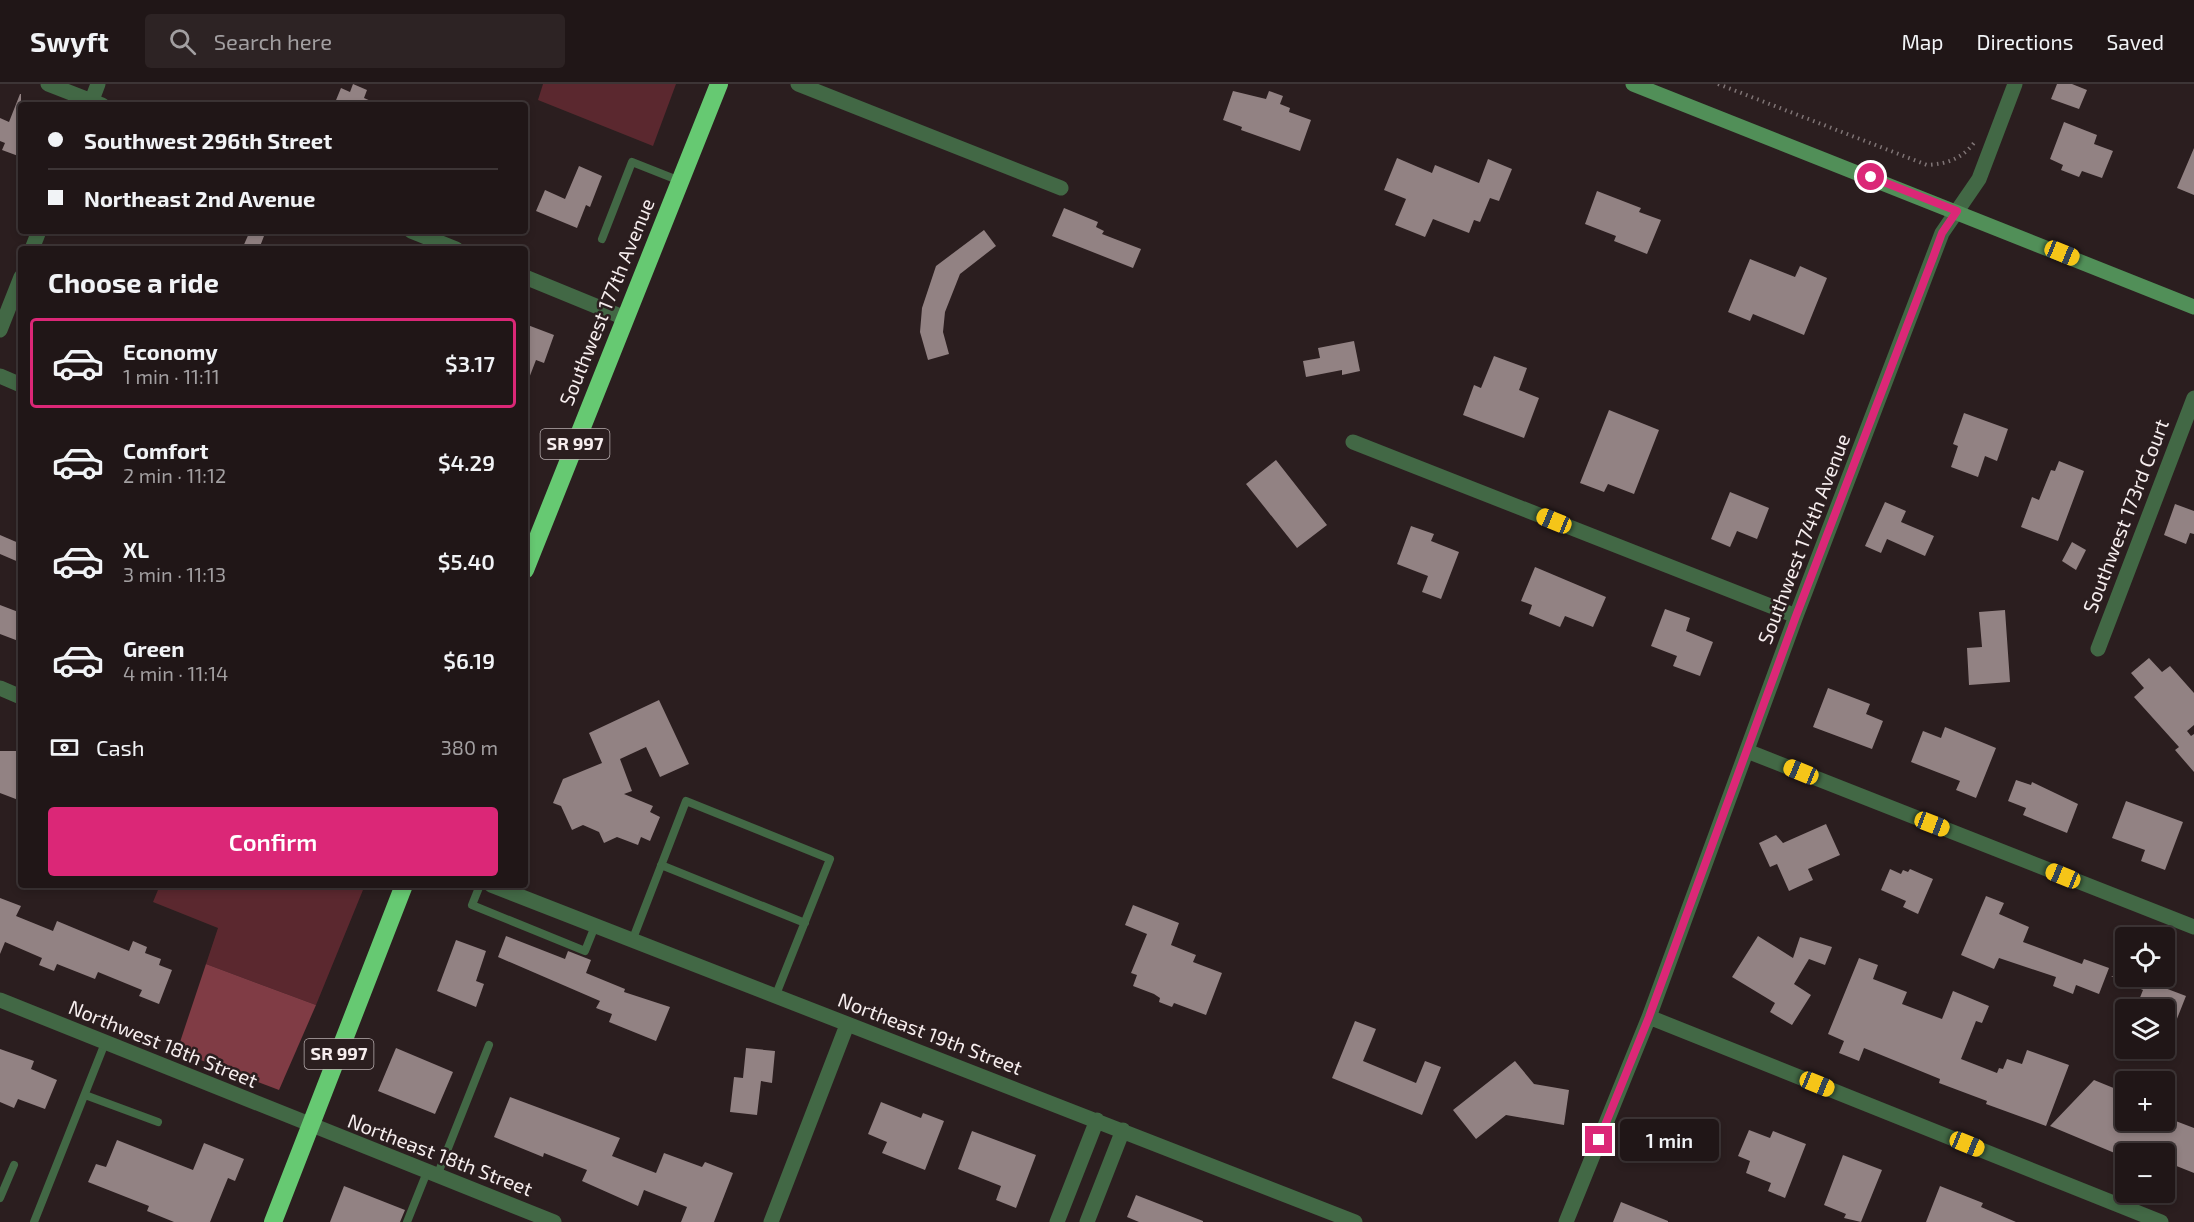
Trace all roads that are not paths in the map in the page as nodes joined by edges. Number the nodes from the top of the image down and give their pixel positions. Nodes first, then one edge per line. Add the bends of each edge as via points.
1 (48, 84) edge
2 (98, 84) edge
3 (719, 84) edge
4 (798, 84) edge
5 (1633, 84) edge
6 (2015, 84) edge
7 (89, 102) edge
8 (94, 102) edge
9 (680, 181) junction
10 (1060, 188) dead end
11 (1957, 211) junction
12 (418, 234) edge
13 (602, 239) dead end
14 (448, 246) edge
15 (528, 278) edge
16 (18, 285) edge
17 (2194, 307) edge
18 (625, 318) junction
19 (0, 330) edge
20 (0, 376) edge
21 (18, 384) edge
22 (2194, 398) edge
23 (1353, 442) dead end
24 (528, 562) edge
25 (1796, 616) junction
26 (2098, 649) dead end
27 (0, 688) edge
28 (18, 696) edge
29 (1747, 751) junction
30 (661, 865) junction
31 (403, 888) edge
32 (479, 888) edge
33 (499, 888) edge
34 (804, 922) junction
35 (595, 926) junction
36 (2194, 927) edge
37 (632, 941) junction
38 (775, 997) junction
39 (0, 1000) edge
40 (1649, 1017) junction
41 (847, 1025) junction
42 (105, 1043) junction
43 (489, 1045) dead end
44 (85, 1095) junction
45 (1097, 1120) junction
46 (158, 1122) dead end
47 (311, 1126) junction
48 (1123, 1130) junction
49 (14, 1165) dead end
50 (432, 1174) junction
51 (0, 1198) edge
52 (34, 1222) edge
53 (273, 1222) edge
54 (407, 1222) edge
55 (554, 1222) edge
56 (771, 1222) edge
57 (1057, 1222) edge
58 (1087, 1222) edge
59 (1355, 1222) edge
60 (1566, 1222) edge
61 (2161, 1222) edge

1 - 7 street
2 - 8 street
3 - 9 highway, Southwest 177th Avenue / SR 997
4 - 10 street
5 - 11 street
6 - 11 street, Southwest 174th Avenue via 1979,179
9 - 13 lane via 632,162
9 - 18 highway, Southwest 177th Avenue / SR 997
11 - 17 street
11 - 25 street, Southwest 174th Avenue via 1942,233
12 - 14 street
15 - 18 street
16 - 19 street
18 - 24 highway, Southwest 177th Avenue / SR 997
20 - 21 street
22 - 26 street, Southwest 173rd Court
23 - 25 street
25 - 29 street, Southwest 174th Avenue
27 - 28 street
29 - 36 street
29 - 40 street, Southwest 174th Avenue
30 - 34 lane
30 - 34 lane via 686,801 830,859
30 - 37 lane
31 - 47 highway, SR 997
32 - 35 lane via 472,905 585,951
33 - 35 street, Northeast 19th Street
34 - 38 lane
35 - 37 street, Northeast 19th Street
37 - 38 street, Northeast 19th Street
38 - 41 street, Northeast 19th Street
39 - 42 street, Northwest 18th Street
40 - 60 street, Southwest 174th Avenue
40 - 61 street
41 - 45 street, Northeast 19th Street
41 - 56 street
42 - 44 lane
42 - 47 street, Northwest 18th Street
43 - 50 lane
44 - 46 lane
44 - 52 lane
45 - 48 street, Northeast 19th Street
45 - 57 street
47 - 50 street, Northeast 18th Street
47 - 53 highway, SR 997
48 - 58 street
48 - 59 street, Northeast 19th Street
49 - 51 lane
50 - 54 lane
50 - 55 street, Northeast 18th Street

